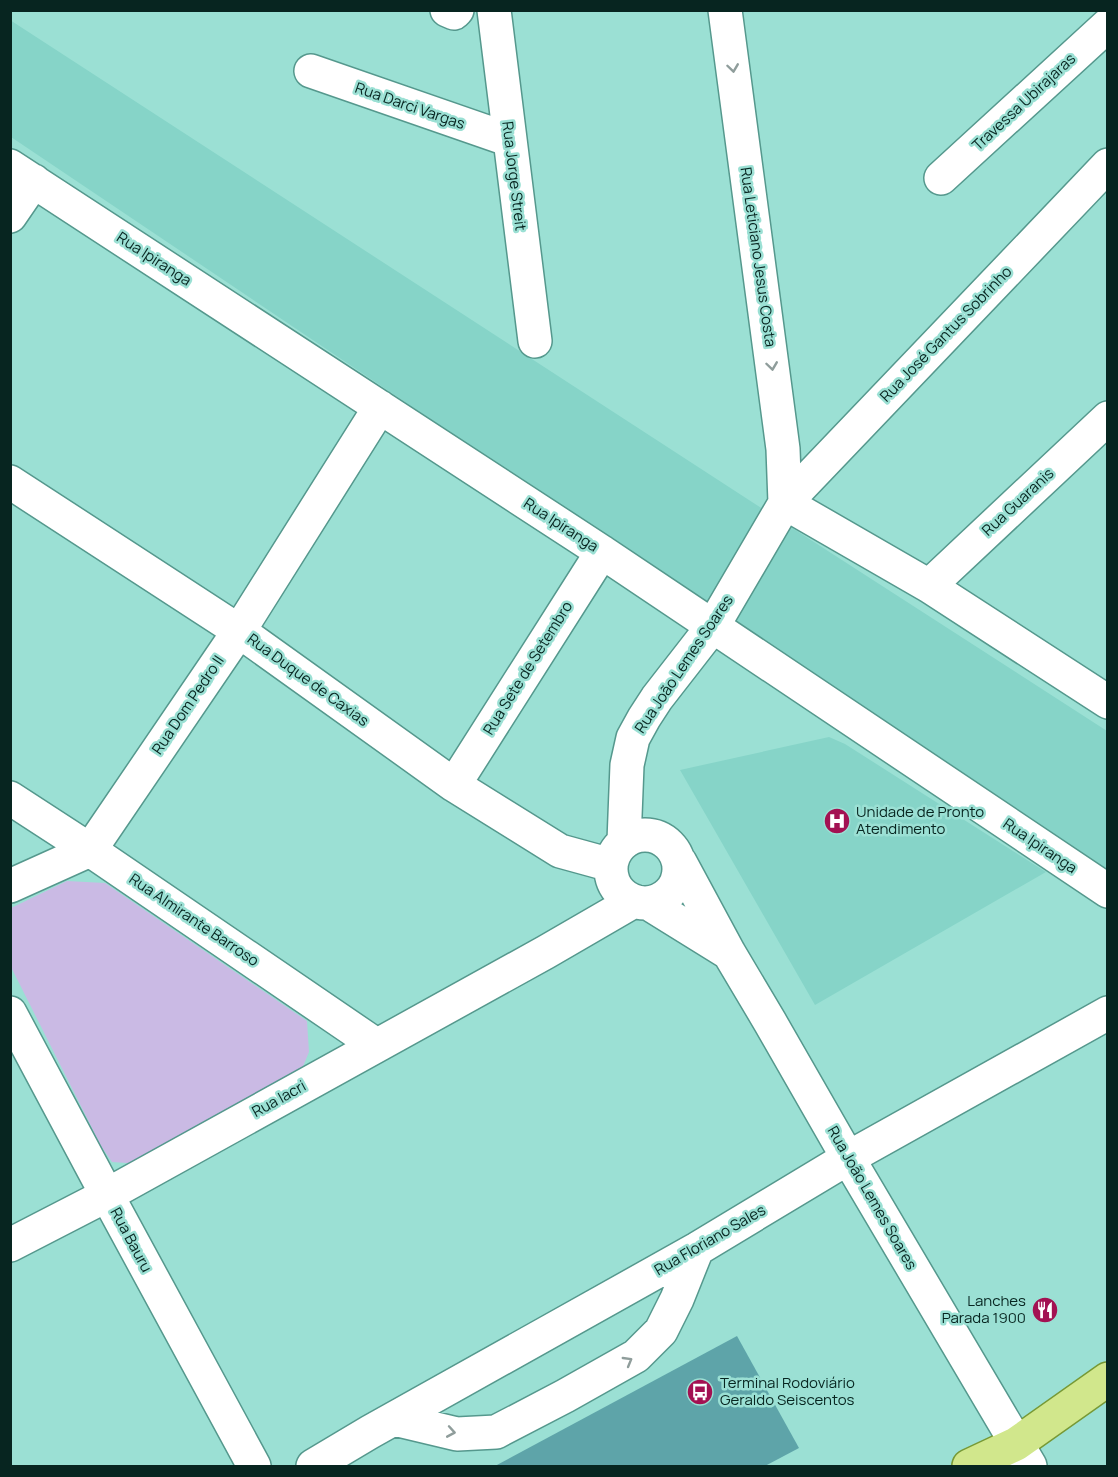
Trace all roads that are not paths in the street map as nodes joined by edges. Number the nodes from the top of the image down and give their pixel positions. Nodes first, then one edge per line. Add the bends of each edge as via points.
1 (447, 10) edge
2 (457, 10) edge
3 (494, 10) edge
4 (725, 10) edge
5 (1107, 25) edge
6 (311, 71) dead end
7 (510, 140) junction
8 (1107, 165) edge
9 (22, 173) edge
10 (941, 178) dead end
11 (10, 216) edge
12 (535, 340) dead end
13 (380, 407) junction
14 (1107, 418) edge
15 (10, 482) edge
16 (785, 503) junction
17 (602, 552) junction
18 (929, 586) junction
19 (713, 626) junction
20 (239, 631) junction
21 (1107, 702) edge
22 (627, 765) junction
23 (454, 785) junction
24 (10, 798) edge
25 (90, 850) junction
26 (672, 851) junction
27 (626, 878) junction
28 (10, 886) edge
29 (1107, 891) edge
30 (729, 952) junction
31 (10, 1013) edge
32 (1107, 1013) edge
33 (376, 1045) junction
34 (848, 1158) junction
35 (107, 1195) junction
36 (10, 1245) edge
37 (697, 1248) junction
38 (1107, 1379) edge
39 (394, 1419) junction
40 (1023, 1455) edge
41 (254, 1467) edge
42 (313, 1467) edge
43 (969, 1467) edge

1 - 2 street
3 - 7 street, Rua Jorge Streit
4 -> 16 street, Rua Leticiano Jesus Costa via 783,449
5 - 10 street, Travessa Ubirajaras
6 - 7 street, Rua Darci Vargas
7 - 12 street, Rua Jorge Streit
8 - 16 street, Rua José Gantus Sobrinho
9 - 11 street
9 - 13 street, Rua Ipiranga
13 - 17 street, Rua Ipiranga
13 - 20 street, Rua Dom Pedro II
14 - 18 street, Rua Guaranis
15 - 20 street, Rua Duque de Caxias
16 - 18 street
16 - 19 street, Rua João Lemes Soares
17 - 19 street, Rua Ipiranga
17 - 23 street, Rua Sete de Setembro
18 - 21 street
19 - 22 street, Rua João Lemes Soares via 644,718 633,738
19 - 29 street, Rua Ipiranga
20 - 23 street, Rua Duque de Caxias
20 - 25 street, Rua Dom Pedro II
22 - 26 street, Rua João Lemes Soares
22 - 27 street, Rua João Lemes Soares
23 - 27 street, Rua Duque de Caxias via 560,851
24 - 25 street, Rua Almirante Barroso
25 - 28 street
25 - 33 street, Rua Almirante Barroso
26 - 27 street via 651,834 636,835
26 - 27 street via 680,876 663,899
26 - 30 street, Rua João Lemes Soares
27 - 30 street, Rua João Lemes Soares
27 - 33 street, Rua Iacri via 546,952
30 - 34 street, Rua João Lemes Soares
31 - 35 street, Rua Bauru
32 - 34 street, Rua Floriano Sales
33 - 35 street, Rua Iacri
34 - 37 street, Rua Floriano Sales
34 - 40 street, Rua João Lemes Soares
35 - 36 street, Rua Iacri
35 - 41 street, Rua Bauru
37 - 39 street, Rua Floriano Sales
39 -> 37 street via 457,1434 496,1432 636,1356 661,1331
38 - 40 main road
39 - 42 street, Rua Floriano Sales
40 - 43 main road

